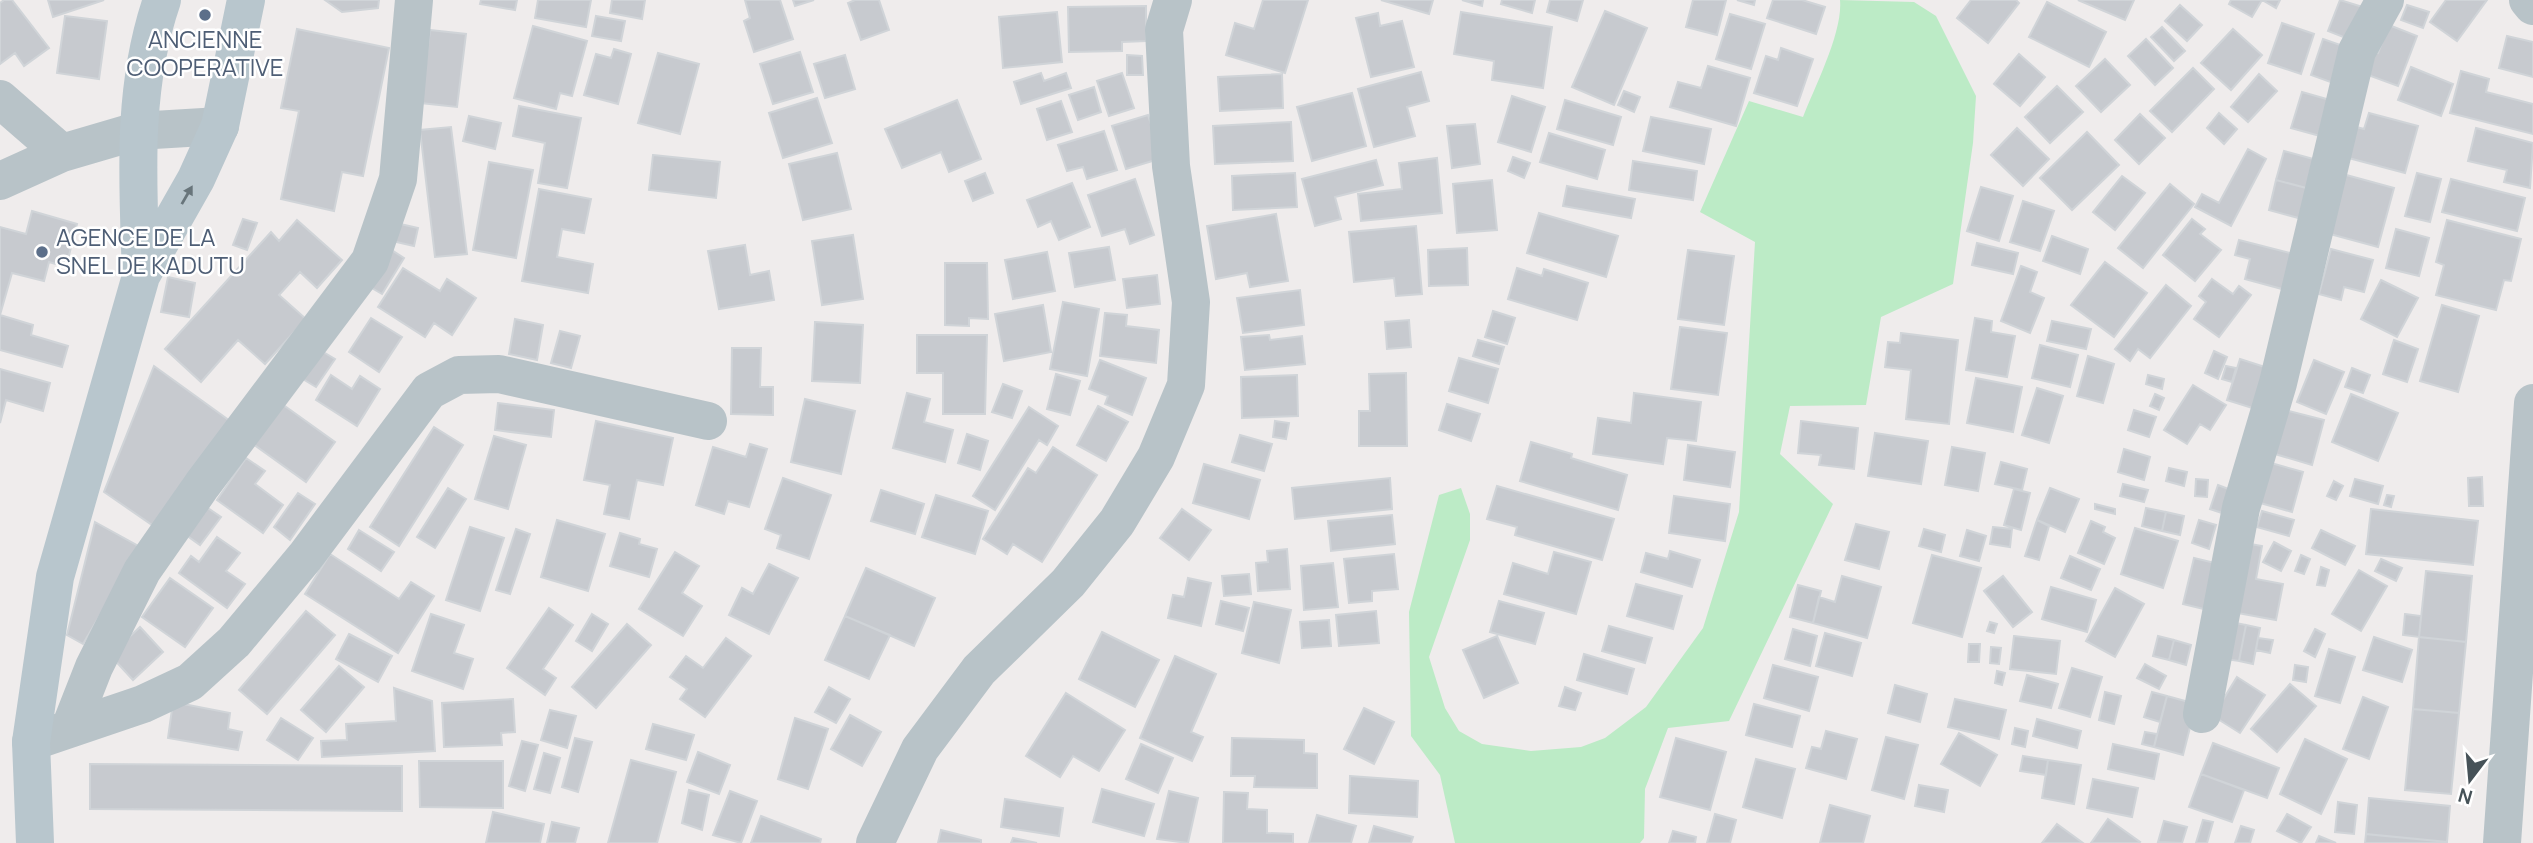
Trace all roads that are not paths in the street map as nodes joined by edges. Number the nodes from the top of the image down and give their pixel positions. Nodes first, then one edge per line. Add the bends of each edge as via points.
1 (162, 0) edge
2 (246, 0) edge
3 (414, 0) edge
4 (1173, 0) edge
5 (2385, 0) edge
6 (2528, 0) edge
7 (2533, 6) edge
8 (0, 99) edge
9 (220, 126) junction
10 (137, 131) junction
11 (62, 153) junction
12 (0, 181) edge
13 (141, 276) junction
14 (2533, 403) edge
15 (708, 421) dead end
16 (2202, 714) dead end
17 (70, 728) junction
18 (31, 742) junction
19 (35, 843) edge
20 (874, 843) edge
21 (2502, 843) edge

1 - 10 street via 142,75
2 - 9 street
3 - 17 street via 398,179 370,261 142,571 94,667
4 - 20 street via 1164,30 1171,166 1191,302 1186,386 1156,457 1118,522 1068,583 979,670 920,749
5 - 16 street via 2357,51 2278,383 2241,508
6 - 7 street
8 - 11 street
9 - 10 street
13 -> 9 street
10 - 11 street
10 - 13 street
11 - 12 street
13 - 18 street via 55,577
14 - 21 street
15 - 17 street via 499,374 459,375 429,391 305,558 234,642 190,682 143,704
17 - 18 street
18 - 19 street

